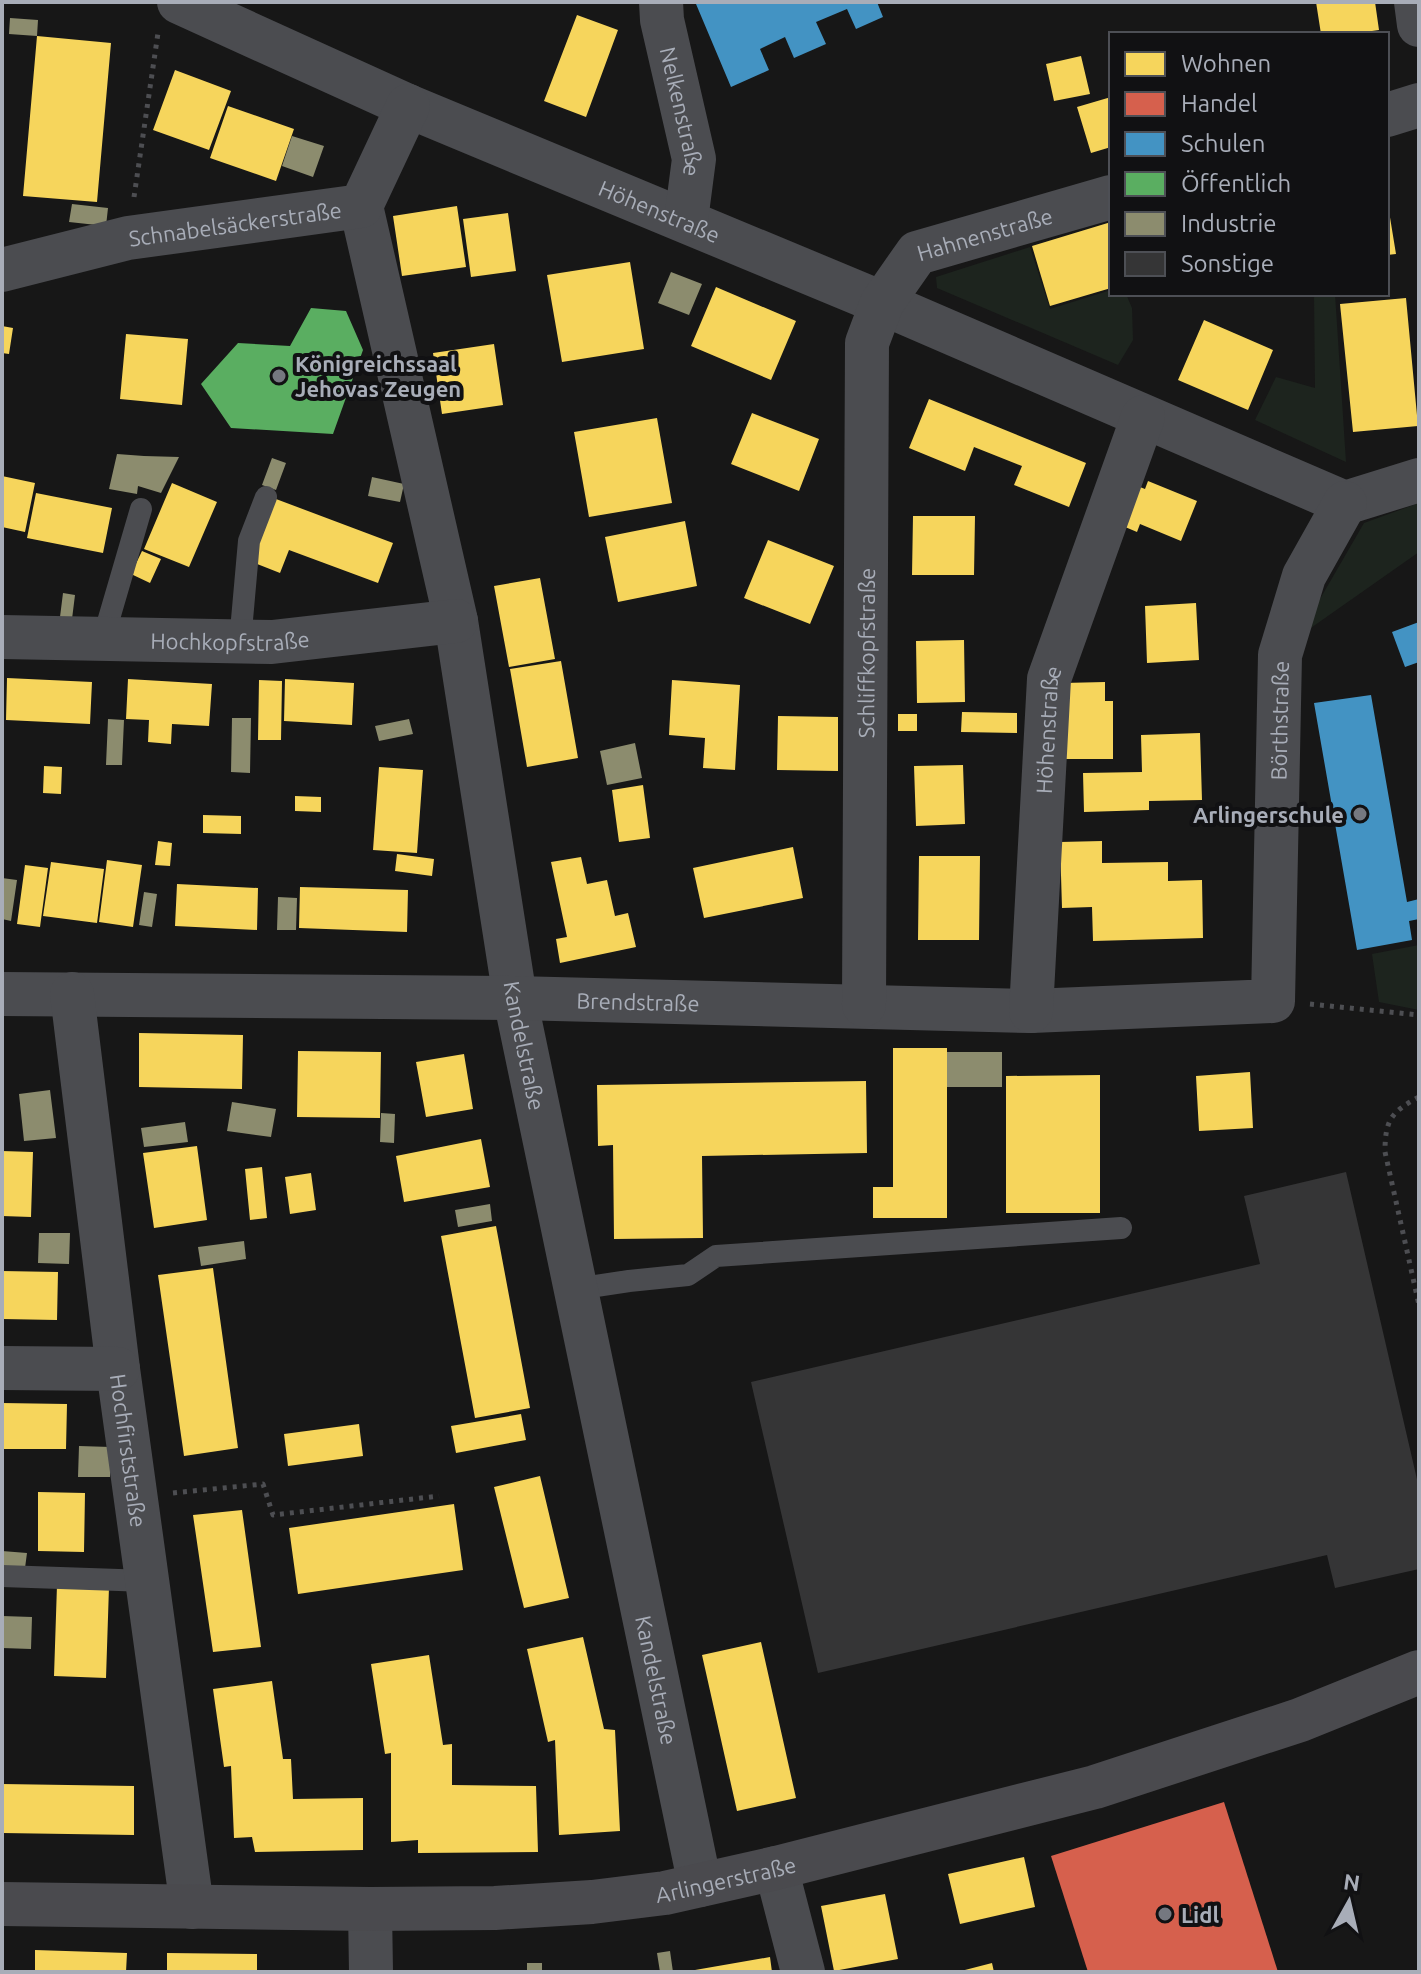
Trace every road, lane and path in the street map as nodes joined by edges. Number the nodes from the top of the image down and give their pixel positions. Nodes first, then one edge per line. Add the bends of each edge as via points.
1 (661, 2) edge
2 (1416, 2) edge
3 (170, 10) edge
4 (1419, 25) edge
5 (1419, 105) edge
6 (408, 106) junction
7 (1389, 114) edge
8 (1109, 198) edge
9 (361, 206) junction
10 (686, 220) junction
11 (128, 238) junction
12 (2, 270) edge
13 (882, 303) junction
14 (1143, 417) junction
15 (1419, 480) edge
16 (266, 497) dead end
17 (1345, 503) junction
18 (141, 509) dead end
19 (456, 621) junction
20 (2, 637) edge
21 (103, 639) junction
22 (240, 642) junction
23 (2, 994) edge
24 (72, 994) junction
25 (515, 998) junction
26 (1273, 1001) junction
27 (864, 1005) junction
28 (1031, 1011) junction
29 (1419, 1015) edge
30 (1419, 1097) edge
31 (1121, 1228) dead end
32 (576, 1289) junction
33 (1419, 1305) edge
34 (2, 1368) edge
35 (118, 1369) junction
36 (439, 1496) dead end
37 (136, 1497) junction
38 (2, 1576) edge
39 (148, 1581) junction
40 (1419, 1672) edge
41 (776, 1868) junction
42 (700, 1885) junction
43 (2, 1904) edge
44 (192, 1907) junction
45 (370, 1909) junction
46 (371, 1972) edge
47 (803, 1972) edge

1 - 10 street, Nelkenstraße via 694,159
2 - 4 street
3 - 6 street, Höhenstraße
3 - 11 path
5 - 7 street
6 - 9 street, Schnabelsäckerstraße
6 - 10 street, Höhenstraße
8 - 13 street, Hahnenstraße via 917,253
9 - 11 street, Schnabelsäckerstraße
9 - 19 street, Kandelstraße
10 - 13 street, Höhenstraße
11 - 12 street, Schnabelsäckerstraße
13 - 14 street, Höhenstraße
13 - 27 street, Schliffkopfstraße via 867,343
14 - 17 street, Höhenstraße
14 - 28 street, Höhenstraße via 1049,679
15 - 17 street
16 - 22 lane via 249,541
17 - 26 street, Börthstraße via 1304,576 1280,655
18 - 21 lane
19 - 22 street, Hochkopfstraße
19 - 25 street, Kandelstraße
20 - 21 street, Hochkopfstraße
21 - 22 street, Hochkopfstraße
23 - 24 street, Brendstraße
24 - 25 street, Brendstraße
24 - 35 street, Hochfirststraße
25 - 27 street, Brendstraße
25 - 32 street, Kandelstraße
26 - 28 street, Brendstraße
26 - 29 path
27 - 28 street, Brendstraße
30 - 33 path via 1390,1117 1385,1133
31 - 32 lane via 716,1256 688,1275
32 - 42 street, Kandelstraße
34 - 35 street
35 - 37 street, Hochfirststraße
36 - 37 path via 273,1515 263,1484
37 - 39 street, Hochfirststraße
38 - 39 lane
39 - 44 street, Hochfirststraße
40 - 41 main road, Arlingerstraße via 1300,1720 1095,1787
41 - 42 main road, Arlingerstraße
41 - 47 street
42 - 45 main road, Arlingerstraße via 592,1902
43 - 44 main road, Arlingerstraße
44 - 45 main road, Arlingerstraße
45 - 46 street

